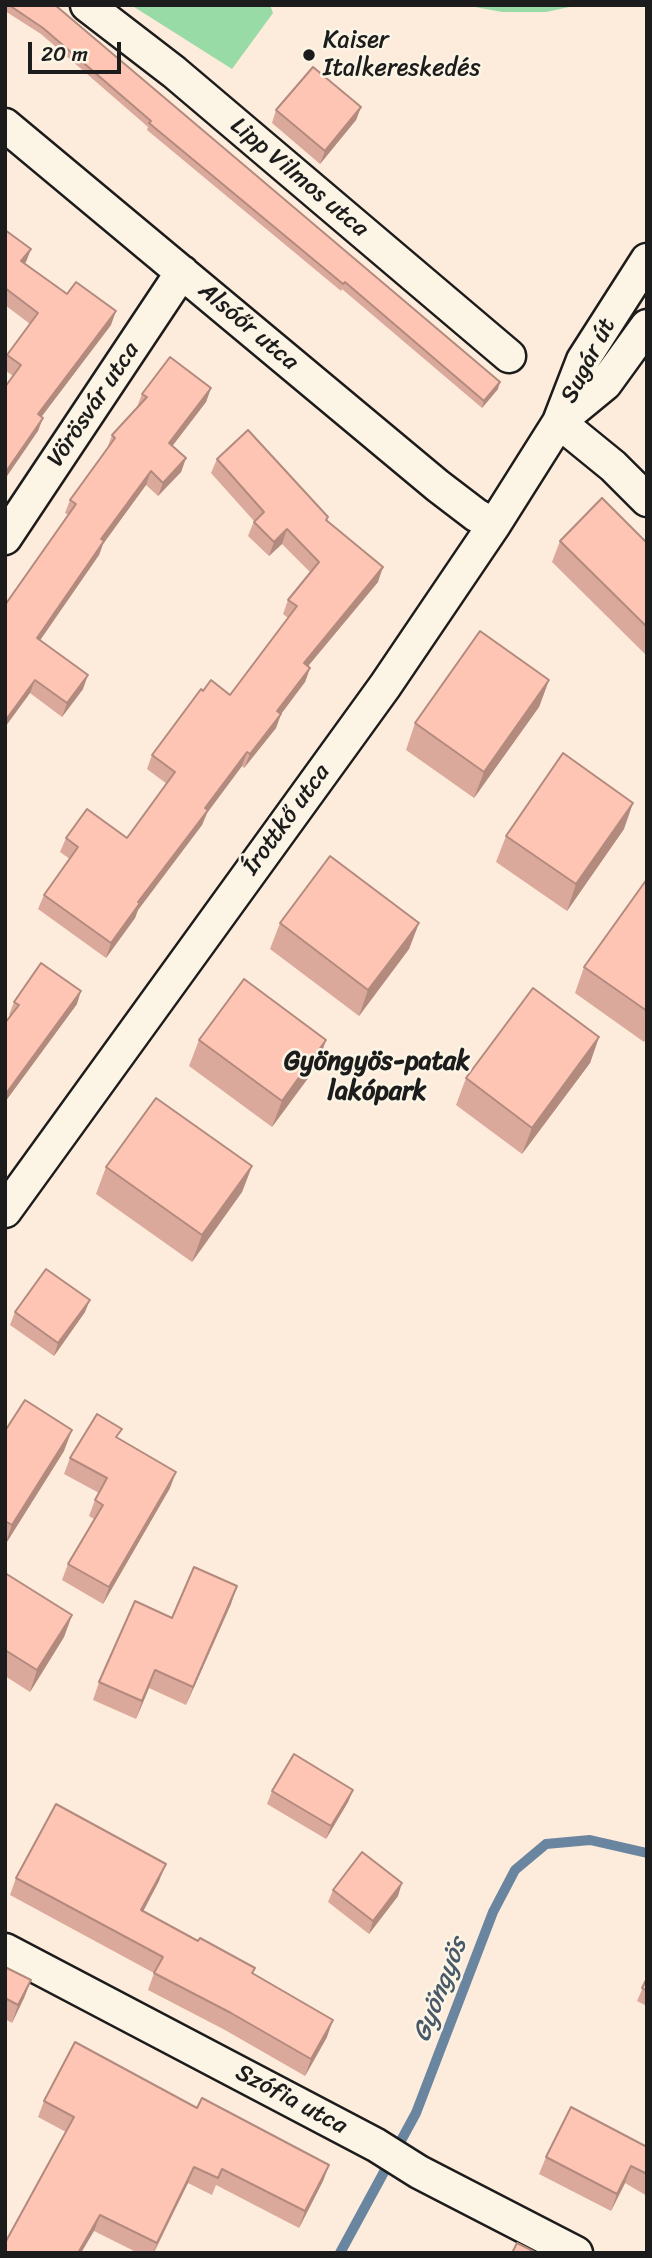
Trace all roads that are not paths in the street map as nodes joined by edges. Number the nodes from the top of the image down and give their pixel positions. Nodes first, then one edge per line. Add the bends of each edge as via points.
1 (87, 5) edge
2 (5, 125) edge
3 (647, 260) edge
4 (182, 272) junction
5 (647, 326) edge
6 (509, 356) dead end
7 (559, 422) junction
8 (647, 500) edge
9 (494, 525) junction
10 (5, 538) edge
11 (5, 1211) edge
12 (5, 1950) edge
13 (576, 2253) edge

1 - 6 street, Lipp Vilmos utca via 174,72
2 - 4 street, Alsóőr utca
3 - 7 street, Sugár út via 583,360
4 - 9 street, Alsóőr utca via 438,486
4 - 10 street, Vörösvár utca
5 - 7 street, Sugár út via 605,384
7 - 8 street
7 - 9 street, Írottkő utca
9 - 11 street, Írottkő utca via 385,686
12 - 13 street, Szófia utca

